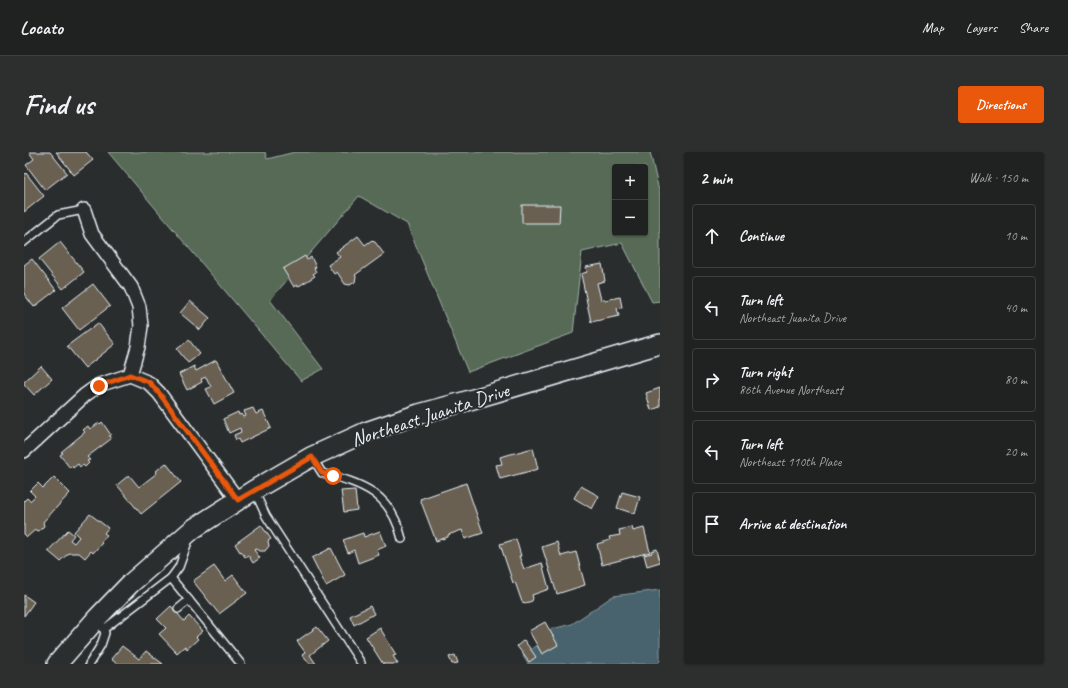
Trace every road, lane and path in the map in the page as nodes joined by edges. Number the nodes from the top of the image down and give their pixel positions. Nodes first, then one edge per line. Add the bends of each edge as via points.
1 (84, 210) joint
2 (24, 242) edge
3 (660, 344) edge
4 (130, 375) junction
5 (24, 451) edge
6 (312, 457) junction
7 (254, 490) junction
8 (238, 500) junction
9 (193, 529) junction
10 (402, 539) dead end
11 (171, 578) junction
12 (189, 600) junction
13 (178, 609) dead end
14 (101, 623) junction
15 (361, 663) dead end
16 (58, 664) edge
17 (89, 664) edge
18 (241, 664) edge

1 - 2 lane via 58,215
1 - 4 street via 92,234 131,287 139,307 141,326
3 - 6 main road, Northeast Juanita Drive via 419,414 366,432
4 - 5 street via 99,386 85,395
4 - 8 street via 149,382 159,393
6 - 7 main road, Northeast Juanita Drive
6 - 10 lane via 322,473 346,479 376,494 390,508
7 - 8 main road, Northeast Juanita Drive
7 - 15 lane via 266,516
8 - 9 main road, Northeast Juanita Drive
9 - 11 lane via 179,567
9 - 14 main road, Northeast Juanita Drive via 130,584
11 - 12 lane
11 - 14 lane
12 - 13 lane
12 - 18 lane
14 - 16 main road, Northeast Juanita Drive
14 - 17 lane via 105,633

